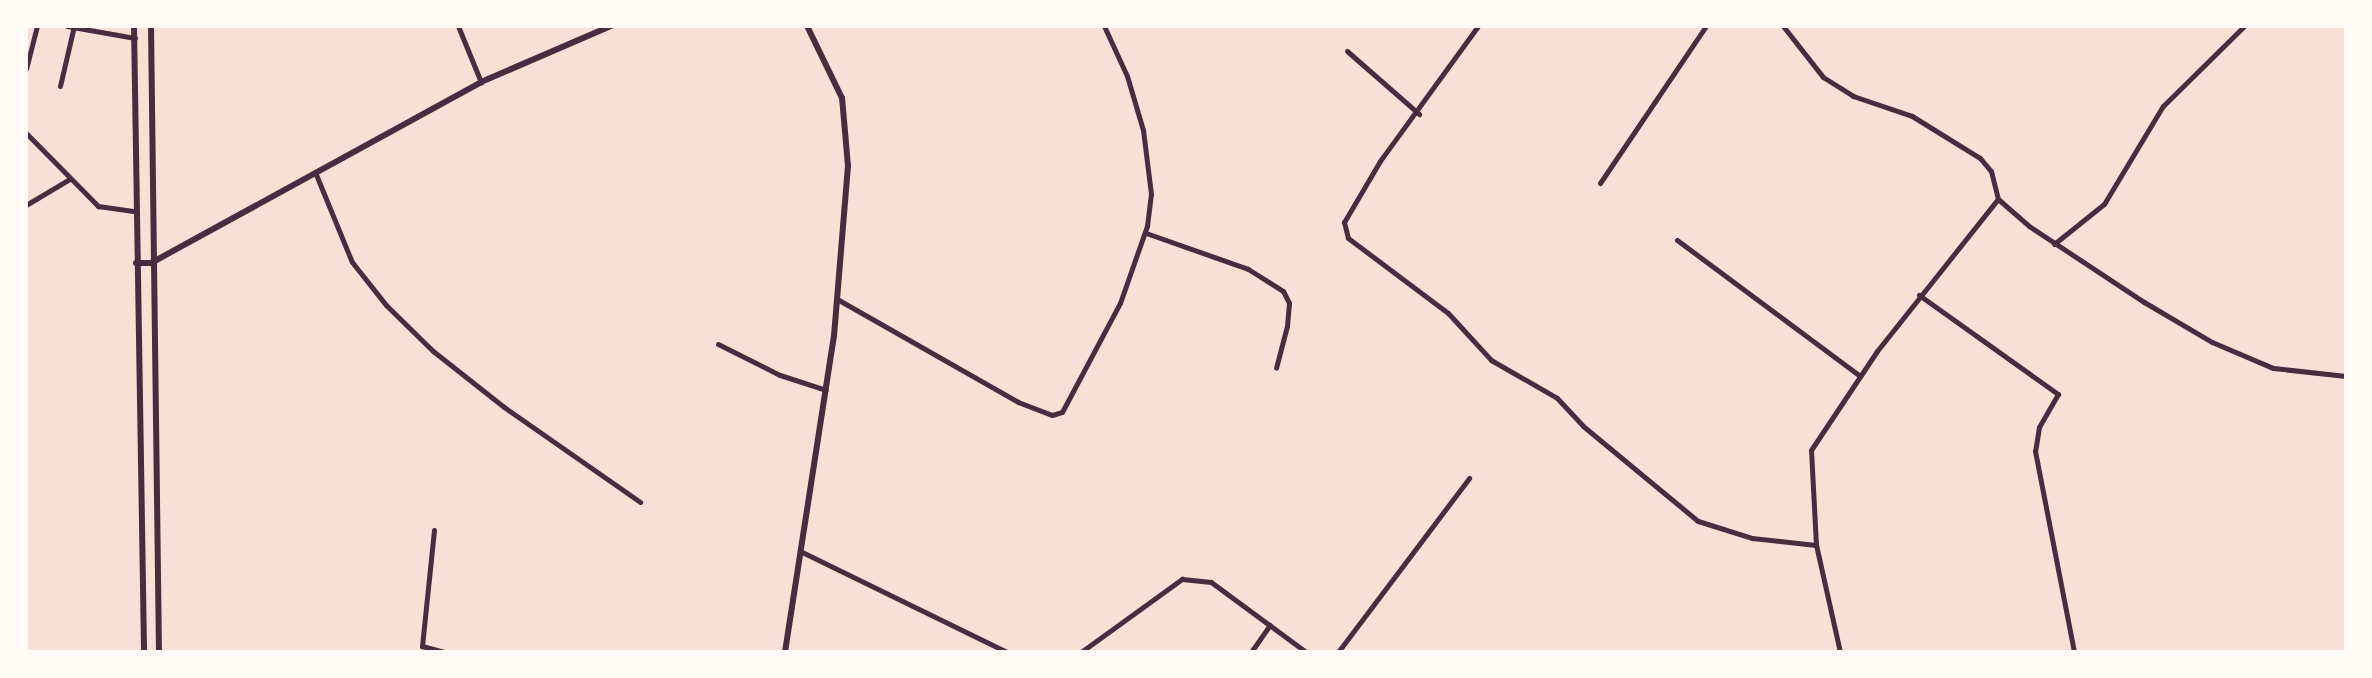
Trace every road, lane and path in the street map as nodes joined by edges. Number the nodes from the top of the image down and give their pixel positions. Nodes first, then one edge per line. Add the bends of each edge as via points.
1 (37, 26) edge
2 (134, 26) edge
3 (151, 26) edge
4 (458, 26) edge
5 (611, 26) edge
6 (807, 26) edge
7 (1104, 26) edge
8 (1478, 26) edge
9 (1706, 26) edge
10 (1783, 26) edge
11 (2244, 26) edge
12 (71, 27) edge
13 (135, 38) junction
14 (1347, 51) dead end
15 (26, 69) edge
16 (481, 82) junction
17 (60, 86) dead end
18 (1419, 114) junction
19 (26, 133) edge
20 (315, 172) junction
21 (68, 180) junction
22 (1600, 183) dead end
23 (1998, 199) junction
24 (26, 205) edge
25 (135, 211) junction
26 (1146, 233) junction
27 (1677, 240) dead end
28 (2054, 244) junction
29 (136, 263) junction
30 (151, 263) junction
31 (1919, 295) junction
32 (837, 299) junction
33 (718, 344) dead end
34 (1276, 368) dead end
35 (1860, 376) junction
36 (2346, 376) edge
37 (826, 390) junction
38 (1469, 478) dead end
39 (640, 502) dead end
40 (434, 530) dead end
41 (1816, 545) junction
42 (802, 552) junction
43 (1270, 625) junction
44 (144, 652) edge
45 (159, 652) edge
46 (445, 652) edge
47 (785, 652) edge
48 (1007, 652) edge
49 (1081, 652) edge
50 (1251, 652) edge
51 (1306, 652) edge
52 (1338, 652) edge
53 (1840, 652) edge
54 (2074, 652) edge

1 - 15 street
2 - 13 street
3 - 30 street
4 - 16 street
5 - 16 street
6 - 32 street via 842,98 848,166
7 - 26 street via 1143,130 1151,194
8 - 18 street
9 - 22 street
10 - 23 street via 1835,87 1912,116 1980,158 1991,171
11 - 28 street via 2163,106 2104,204
12 - 13 street
12 - 17 street
13 - 25 street
14 - 18 street
16 - 20 street
18 - 41 street via 1380,161 1344,222 1348,238 1448,313 1491,360 1557,398 1583,426 1698,521 1752,538
19 - 21 street
20 - 30 street
20 - 39 street via 352,262 386,305 433,351 504,407
21 - 24 street
21 - 25 street via 106,209
23 - 28 street
23 - 31 street
25 - 29 street
26 - 32 street via 1120,303 1073,399 1052,415 1018,402
26 - 34 street via 1248,269 1283,291 1289,303 1287,326
27 - 35 street
28 - 36 street via 2212,342 2273,368
29 - 30 street
29 - 44 street
30 - 45 street
31 - 35 street
31 - 54 street via 2058,394 2039,427 2035,451
32 - 37 street
33 - 37 street via 780,375
35 - 41 street via 1811,450
37 - 42 street
38 - 52 street
40 - 46 street via 422,646
41 - 53 street
42 - 47 street
42 - 48 street
43 - 49 street via 1211,582 1182,579
43 - 50 street
43 - 51 street

